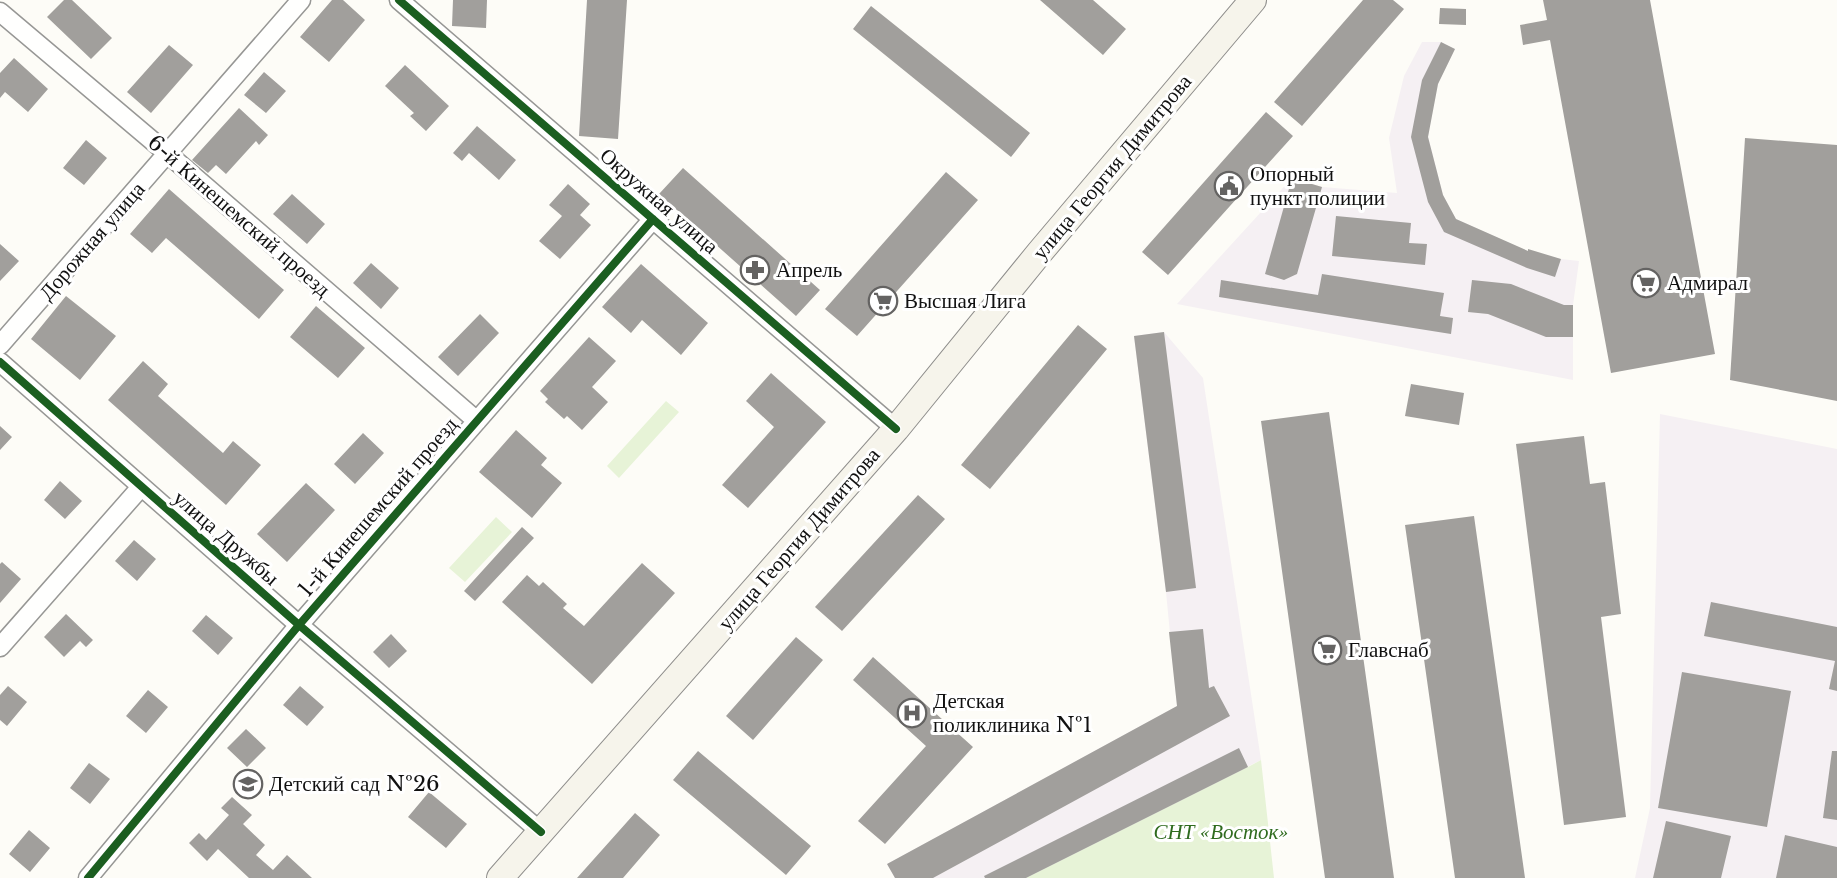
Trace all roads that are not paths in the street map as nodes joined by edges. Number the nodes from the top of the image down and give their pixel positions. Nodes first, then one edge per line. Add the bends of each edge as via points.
1 (301, 0) edge
2 (399, 0) edge
3 (1253, 0) edge
4 (0, 12) edge
5 (168, 154) junction
6 (653, 219) junction
7 (0, 345) edge
8 (0, 362) edge
9 (477, 421) junction
10 (896, 429) junction
11 (141, 487) junction
12 (299, 625) junction
13 (0, 647) edge
14 (541, 832) junction
15 (88, 878) edge
16 (500, 878) edge

1 - 5 street, Дорожная улица
2 - 6 street, Окружная улица
3 - 10 main road, улица Георгия Димитрова
4 - 5 street, 6-й Кинешемский проезд
5 - 7 street, Дорожная улица
5 - 9 street, 6-й Кинешемский проезд
6 - 9 street, 1-й Кинешемский проезд
6 - 10 street, Окружная улица
8 - 11 street, улица Дружбы
9 - 12 street, 1-й Кинешемский проезд
10 - 14 main road, улица Георгия Димитрова
11 - 12 street, улица Дружбы
11 - 13 street
12 - 14 street, улица Дружбы
12 - 15 street, 1-й Кинешемский проезд
14 - 16 main road, улица Георгия Димитрова

